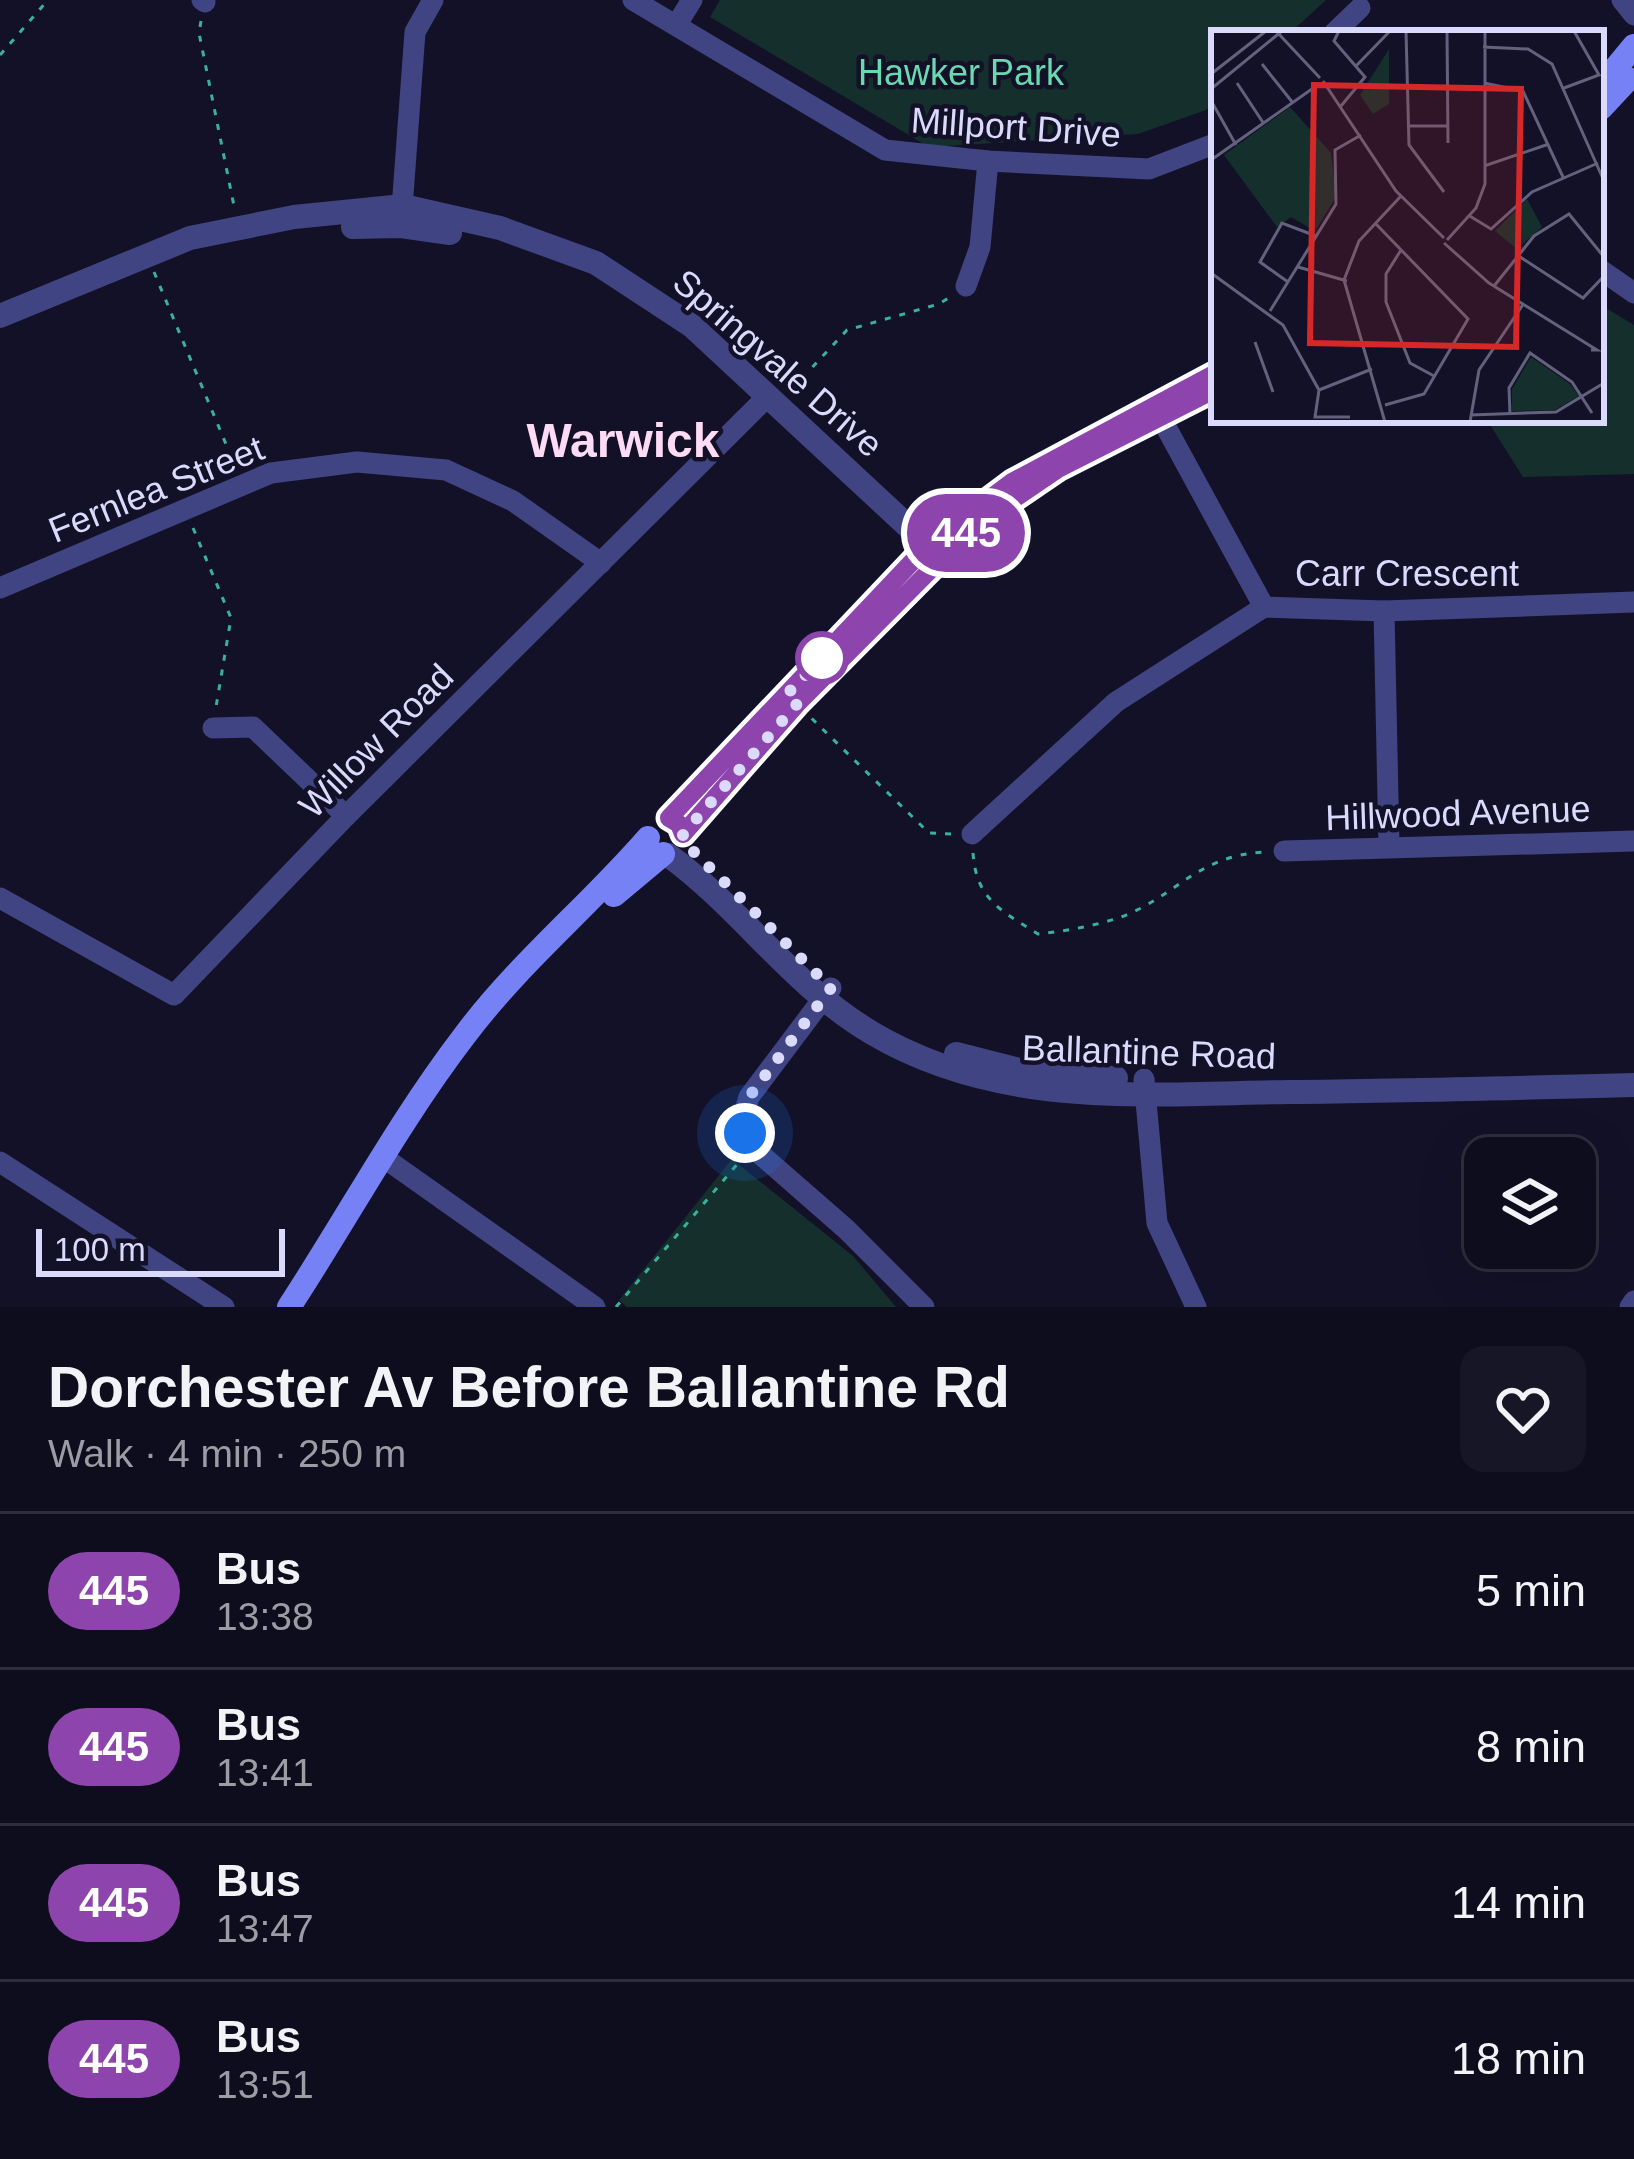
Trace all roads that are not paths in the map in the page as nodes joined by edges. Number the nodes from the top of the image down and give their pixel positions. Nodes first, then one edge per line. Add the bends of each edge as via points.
1 (433, 0) edge
2 (633, 0) edge
3 (692, 0) edge
4 (1622, 0) edge
5 (1360, 8) dead end
6 (1634, 15) edge
7 (677, 24) junction
8 (1337, 30) edge
9 (1634, 46) edge
10 (1634, 73) edge
11 (1604, 82) edge
12 (1604, 105) edge
13 (1211, 145) edge
14 (988, 161) junction
15 (402, 216) junction
16 (1604, 272) edge
17 (966, 286) road end
18 (1634, 293) edge
19 (0, 316) edge
20 (0, 333) edge
21 (1211, 376) edge
22 (1211, 391) edge
23 (767, 403) junction
24 (1158, 413) junction
25 (930, 556) junction
26 (601, 563) junction
27 (0, 588) edge
28 (1634, 602) edge
29 (1264, 607) junction
30 (1384, 611) junction
31 (213, 728) road end
32 (346, 816) junction
33 (972, 834) road end
34 (669, 840) junction
35 (1634, 841) edge
36 (1389, 846) junction
37 (1284, 850) road end
38 (0, 898) edge
39 (826, 994) junction
40 (1634, 1071) edge
41 (1634, 1085) edge
42 (1144, 1088) junction
43 (388, 1161) junction
44 (0, 1162) edge
45 (198, 1288) junction
46 (586, 1305) edge
47 (224, 1307) edge
48 (243, 1307) edge
49 (289, 1307) edge
50 (305, 1307) edge
51 (924, 1307) edge
52 (1196, 1307) edge

1 - 15 street via 415,32
2 - 7 street, Millport Drive
3 - 7 street
4 - 6 street
5 - 8 street
7 - 14 street, Millport Drive via 885,151
9 - 11 main road
10 - 12 main road
13 - 14 street, Millport Drive via 1149,169
14 - 17 street via 980,247
15 - 19 street, Springvale Drive via 294,217 238,227 146,254
15 - 20 street, Springvale Drive via 224,245
15 - 23 street, Springvale Drive via 500,228 596,263 692,326
16 - 18 street
21 - 24 main road
22 - 24 main road
23 - 25 street, Springvale Drive
23 - 26 street, Willow Road
24 - 25 main road via 1012,482
24 - 29 street
25 - 34 main road
25 - 34 main road
26 - 27 street, Fernlea Street via 513,502 446,470 357,462 271,473
26 - 32 street, Willow Road
28 - 30 street, Carr Crescent
29 - 30 street, Carr Crescent
29 - 33 street, Carr Crescent via 1116,702
30 - 36 street
31 - 32 street via 253,727
32 - 38 street, Willow Road via 174,994
34 - 39 street, Ballantine Road
34 - 43 main road via 541,945 466,1033
35 - 36 street, Hillwood Avenue
36 - 37 street, Hillwood Avenue
39 - 42 street, Ballantine Road via 987,1064
39 - 51 street via 749,1097 742,1121 751,1145
40 - 42 street, Ballantine Road
41 - 42 street, Ballantine Road
42 - 52 street via 1157,1223
43 - 46 street
43 - 49 main road
43 - 50 main road
44 - 45 street
45 - 47 street
45 - 48 street

